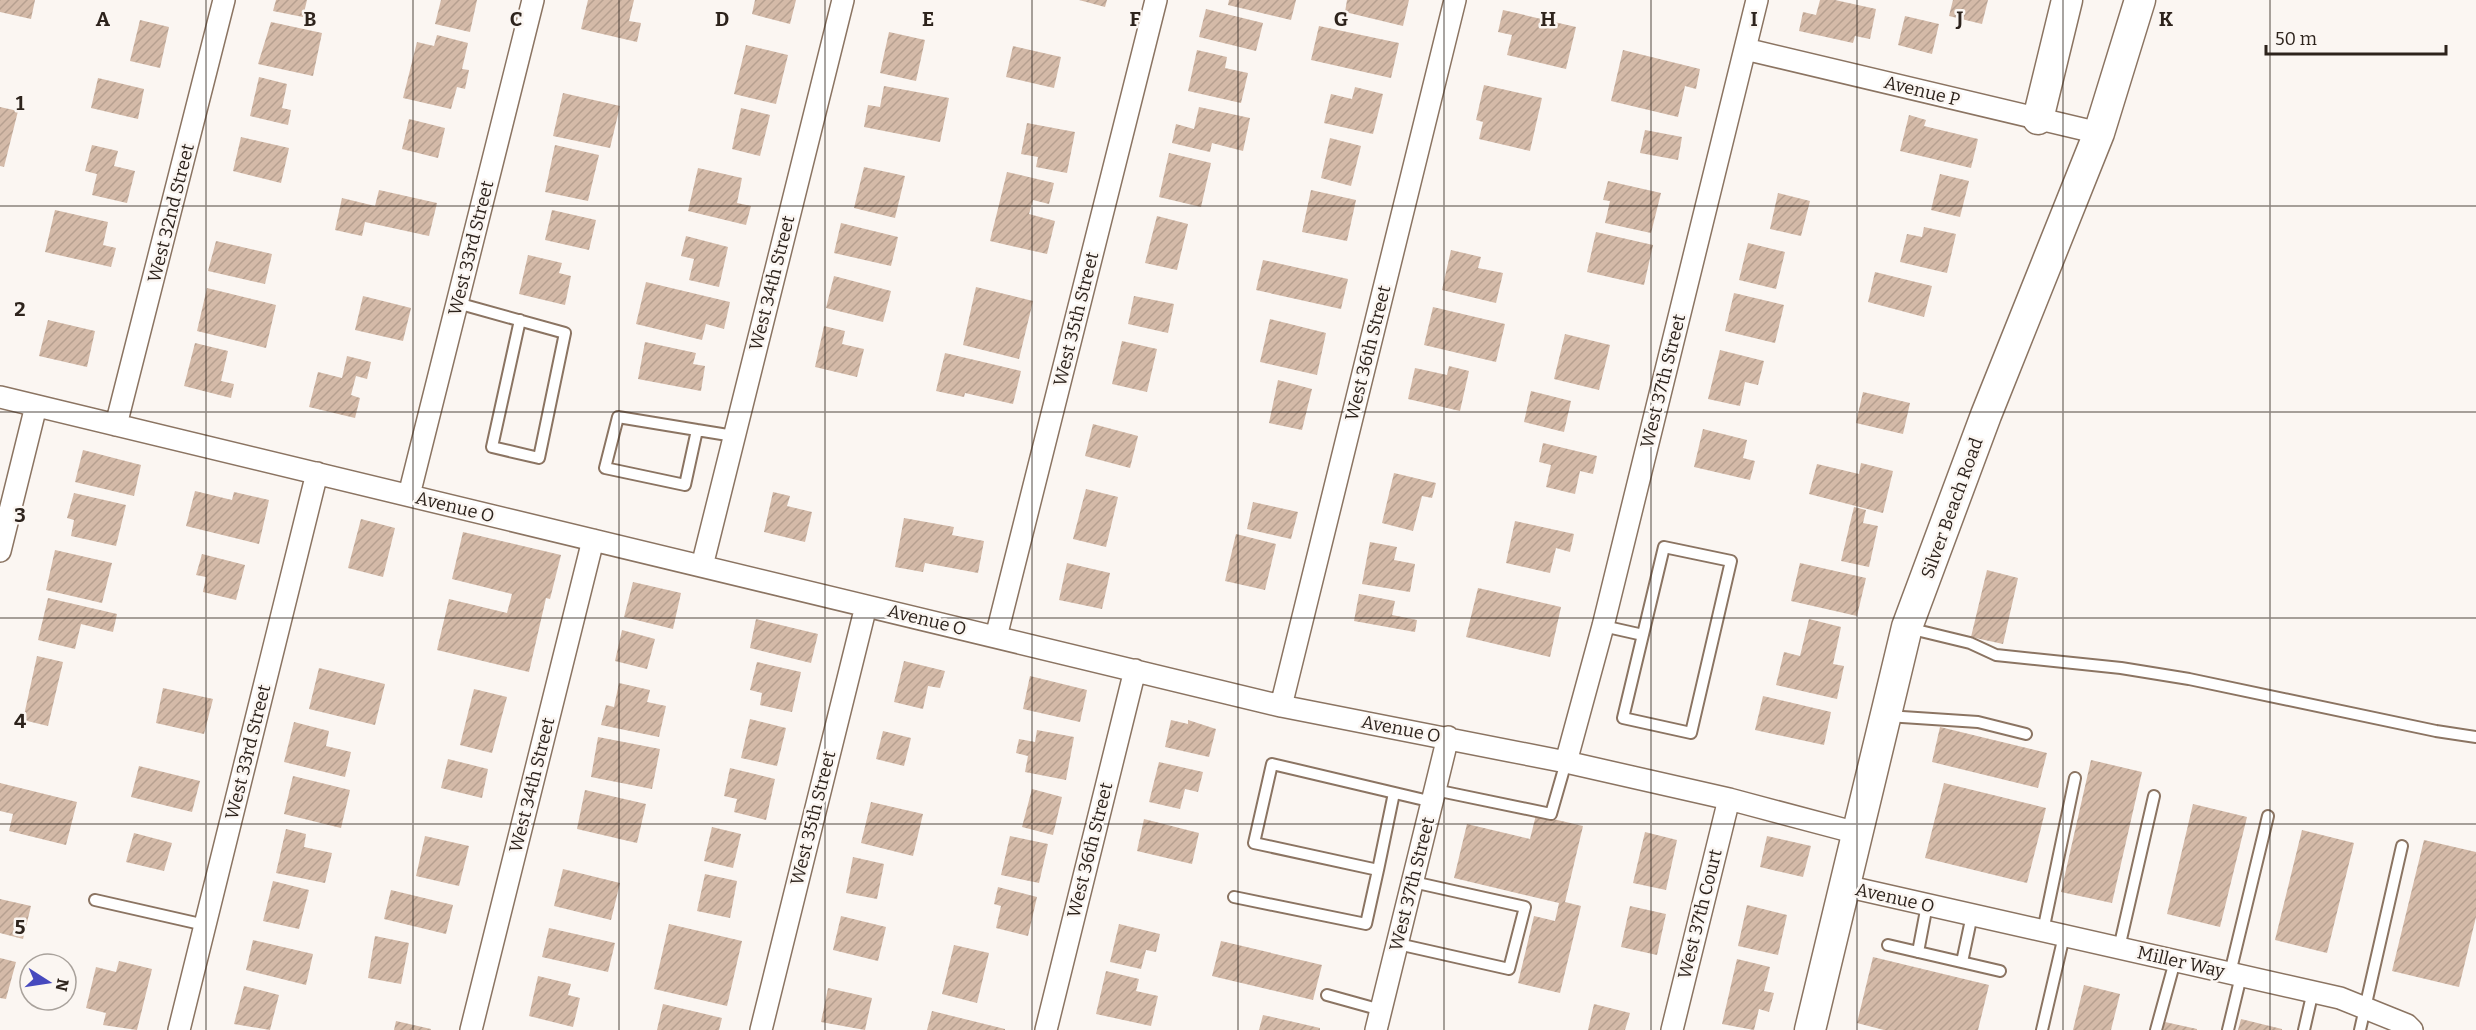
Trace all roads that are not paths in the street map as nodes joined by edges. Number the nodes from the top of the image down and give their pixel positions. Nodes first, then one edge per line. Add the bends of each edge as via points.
1 (224, 0) edge
2 (532, 0) edge
3 (843, 0) edge
4 (1156, 0) edge
5 (1455, 0) edge
6 (1757, 0) edge
7 (2067, 0) edge
8 (2140, 0) edge
9 (1745, 49) junction
10 (2038, 118) junction
11 (2099, 133) junction
12 (457, 303) junction
13 (520, 320) junction
14 (0, 397) edge
15 (36, 405) junction
16 (116, 425) junction
17 (697, 430) junction
18 (734, 436) junction
19 (316, 473) junction
20 (409, 495) junction
21 (593, 540) junction
22 (0, 551) edge
23 (702, 566) junction
24 (866, 606) junction
25 (1603, 626) junction
26 (1907, 627) junction
27 (1643, 635) junction
28 (996, 637) junction
29 (1135, 670) junction
30 (1281, 706) junction
31 (1886, 716) junction
32 (2026, 734) dead end
33 (1448, 737) junction
34 (2476, 737) edge
35 (1566, 762) junction
36 (2075, 778) dead end
37 (1394, 793) junction
38 (1434, 796) junction
39 (2154, 796) dead end
40 (1729, 799) junction
41 (2268, 816) dead end
42 (1857, 833) junction
43 (2402, 846) dead end
44 (1378, 870) junction
45 (1413, 882) junction
46 (1845, 886) junction
47 (1234, 897) dead end
48 (95, 900) dead end
49 (1936, 907) junction
50 (1972, 915) junction
51 (205, 926) junction
52 (2043, 931) junction
53 (2064, 936) junction
54 (1398, 944) junction
55 (1888, 945) dead end
56 (2119, 948) junction
57 (1918, 952) junction
58 (2175, 961) junction
59 (1962, 962) junction
60 (2000, 970) dead end
61 (2236, 974) junction
62 (2313, 992) junction
63 (1327, 995) dead end
64 (2364, 1007) junction
65 (1379, 1020) edge
66 (179, 1030) edge
67 (471, 1030) edge
68 (761, 1030) edge
69 (1046, 1030) edge
70 (1672, 1030) edge
71 (1810, 1030) edge
72 (2042, 1030) edge
73 (2156, 1030) edge
74 (2228, 1030) edge
75 (2304, 1030) edge
76 (2360, 1030) edge
77 (2412, 1030) edge

1 - 16 street, West 32nd Street
2 - 12 street, West 33rd Street
3 - 18 street, West 34th Street
4 - 28 street, West 35th Street
5 - 30 street, West 36th Street
6 - 9 street, West 37th Street
7 - 10 street
8 - 11 street, Silver Beach Road
9 - 10 street, Avenue P
9 - 25 street, West 37th Street
10 - 11 street, Avenue P
11 - 26 street, Silver Beach Road via 1986,415
12 - 13 lane
12 - 20 street, West 33rd Street
13 - 13 lane via 565,333 538,458 492,447
14 - 15 street, Avenue O
15 - 16 street, Avenue O
15 - 22 street
16 - 19 street, Avenue O
17 - 17 lane via 685,485 605,468 618,417
17 - 18 lane
18 - 23 street, West 34th Street
19 - 20 street, Avenue O
19 - 51 street, West 33rd Street
20 - 21 street, Avenue O
21 - 23 street, Avenue O
21 - 67 street, West 34th Street
23 - 24 street, Avenue O
24 - 28 street, Avenue O
24 - 68 street, West 35th Street
25 - 27 lane
25 - 35 street, West 37th Street
26 - 31 street, Silver Beach Road
26 - 34 lane via 1970,643 1996,656 2144,672
27 - 27 lane via 1623,718 1692,733 1731,561 1664,547
28 - 29 street, Avenue O
29 - 30 street, Avenue O
29 - 69 street, West 36th Street
30 - 33 street, Avenue O
31 - 32 lane via 1978,722
31 - 42 street, Silver Beach Road
33 - 35 street, Avenue O
33 - 38 street, West 37th Street
35 - 38 lane via 1551,814
35 - 40 street, Avenue O
36 - 52 lane
37 - 38 lane
37 - 44 lane
37 - 44 lane via 1272,764 1254,843
38 - 45 street, West 37th Street
39 - 56 lane
40 - 42 street, Avenue O
40 - 70 street, West 37th Court
41 - 61 lane
42 - 46 street, Silver Beach Road
43 - 64 lane
44 - 47 lane via 1366,924
45 - 54 street, West 37th Street
45 - 54 lane via 1525,907 1509,969
46 - 49 street, Avenue O
46 - 71 street, Silver Beach Road
48 - 51 lane
49 - 50 street, Miller Way
49 - 57 lane
50 - 52 street, Miller Way
50 - 59 lane
51 - 66 street, West 33rd Street
52 - 53 street, Miller Way
53 - 56 street, Miller Way
53 - 72 lane
54 - 65 street, West 37th Street
55 - 57 lane
56 - 58 street, Miller Way
57 - 59 lane
58 - 61 street, Miller Way
58 - 73 lane
59 - 60 lane
61 - 62 street, Miller Way
61 - 74 lane
62 - 64 street, Miller Way
62 - 75 lane
63 - 65 lane
64 - 76 lane
64 - 77 street, Miller Way

